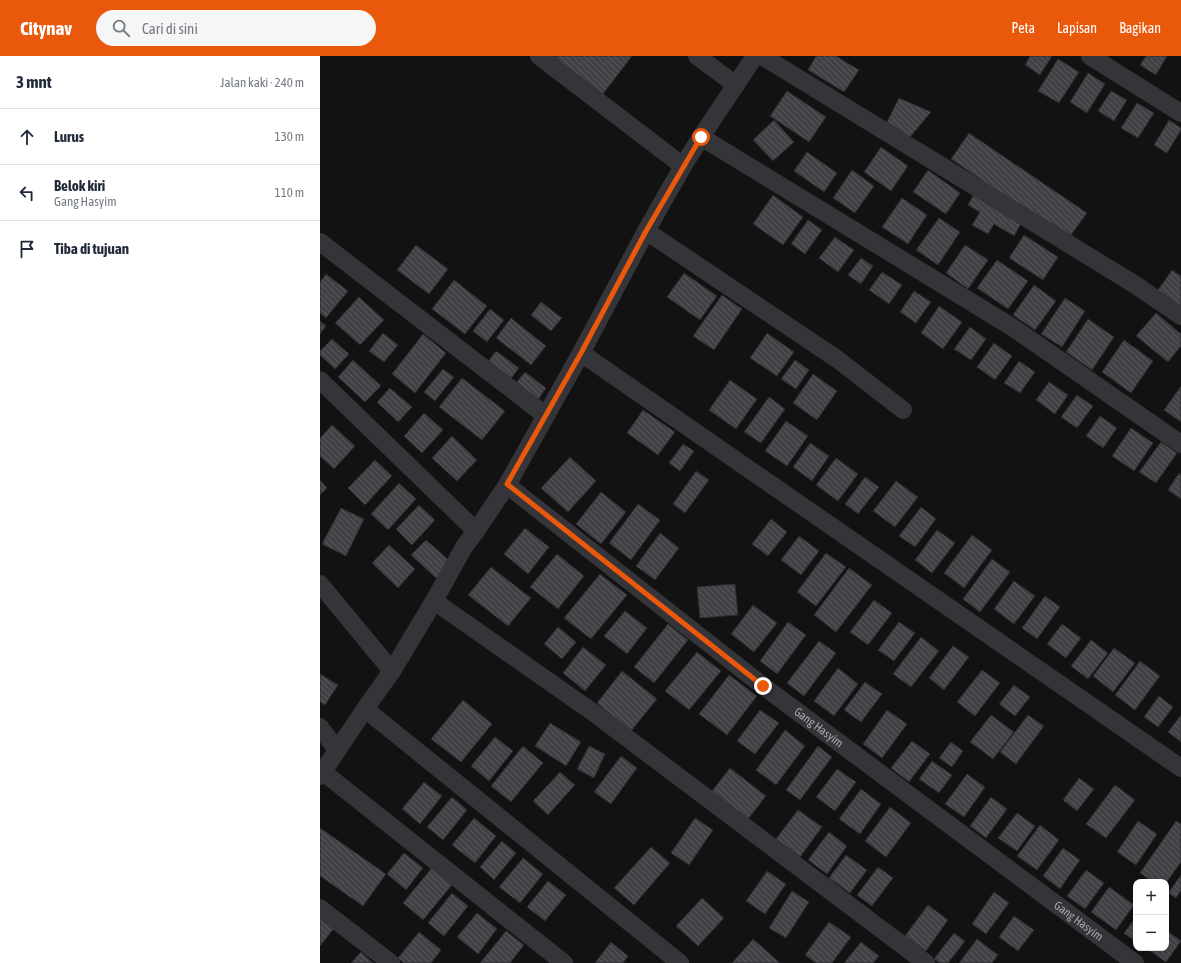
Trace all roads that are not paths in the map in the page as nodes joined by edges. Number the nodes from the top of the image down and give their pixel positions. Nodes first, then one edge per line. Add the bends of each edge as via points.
1 (540, 56) edge
2 (697, 56) edge
3 (755, 56) edge
4 (762, 56) edge
5 (1090, 56) edge
6 (736, 85) junction
7 (1181, 113) edge
8 (701, 137) junction
9 (683, 166) junction
10 (646, 231) junction
11 (320, 242) edge
12 (1181, 316) edge
13 (581, 353) junction
14 (320, 380) edge
15 (903, 410) dead end
16 (545, 415) junction
17 (1181, 444) edge
18 (507, 484) junction
19 (476, 531) junction
20 (320, 584) edge
21 (434, 601) junction
22 (392, 671) junction
23 (365, 709) junction
24 (320, 727) edge
25 (337, 750) junction
26 (1181, 768) edge
27 (322, 774) edge
28 (320, 908) edge
29 (391, 963) edge
30 (564, 963) edge
31 (680, 963) edge
32 (926, 963) edge
33 (1135, 963) edge

1 - 9 street
2 - 6 street
3 - 6 street
4 - 12 street via 1134,284
5 - 7 street
6 - 8 street
8 - 9 street
8 - 17 street via 1012,327
9 - 10 street
10 - 13 street
10 - 15 street via 838,359
11 - 16 street
13 - 16 street
13 - 26 street
14 - 19 street
16 - 18 street
18 - 19 street
18 - 33 street, Gang Hasyim via 763,686
19 - 21 street via 464,547
20 - 22 street
21 - 22 street
21 - 32 street via 594,713
22 - 23 street
23 - 25 street
23 - 31 street
24 - 25 street
25 - 27 street
27 - 30 street
28 - 29 street

